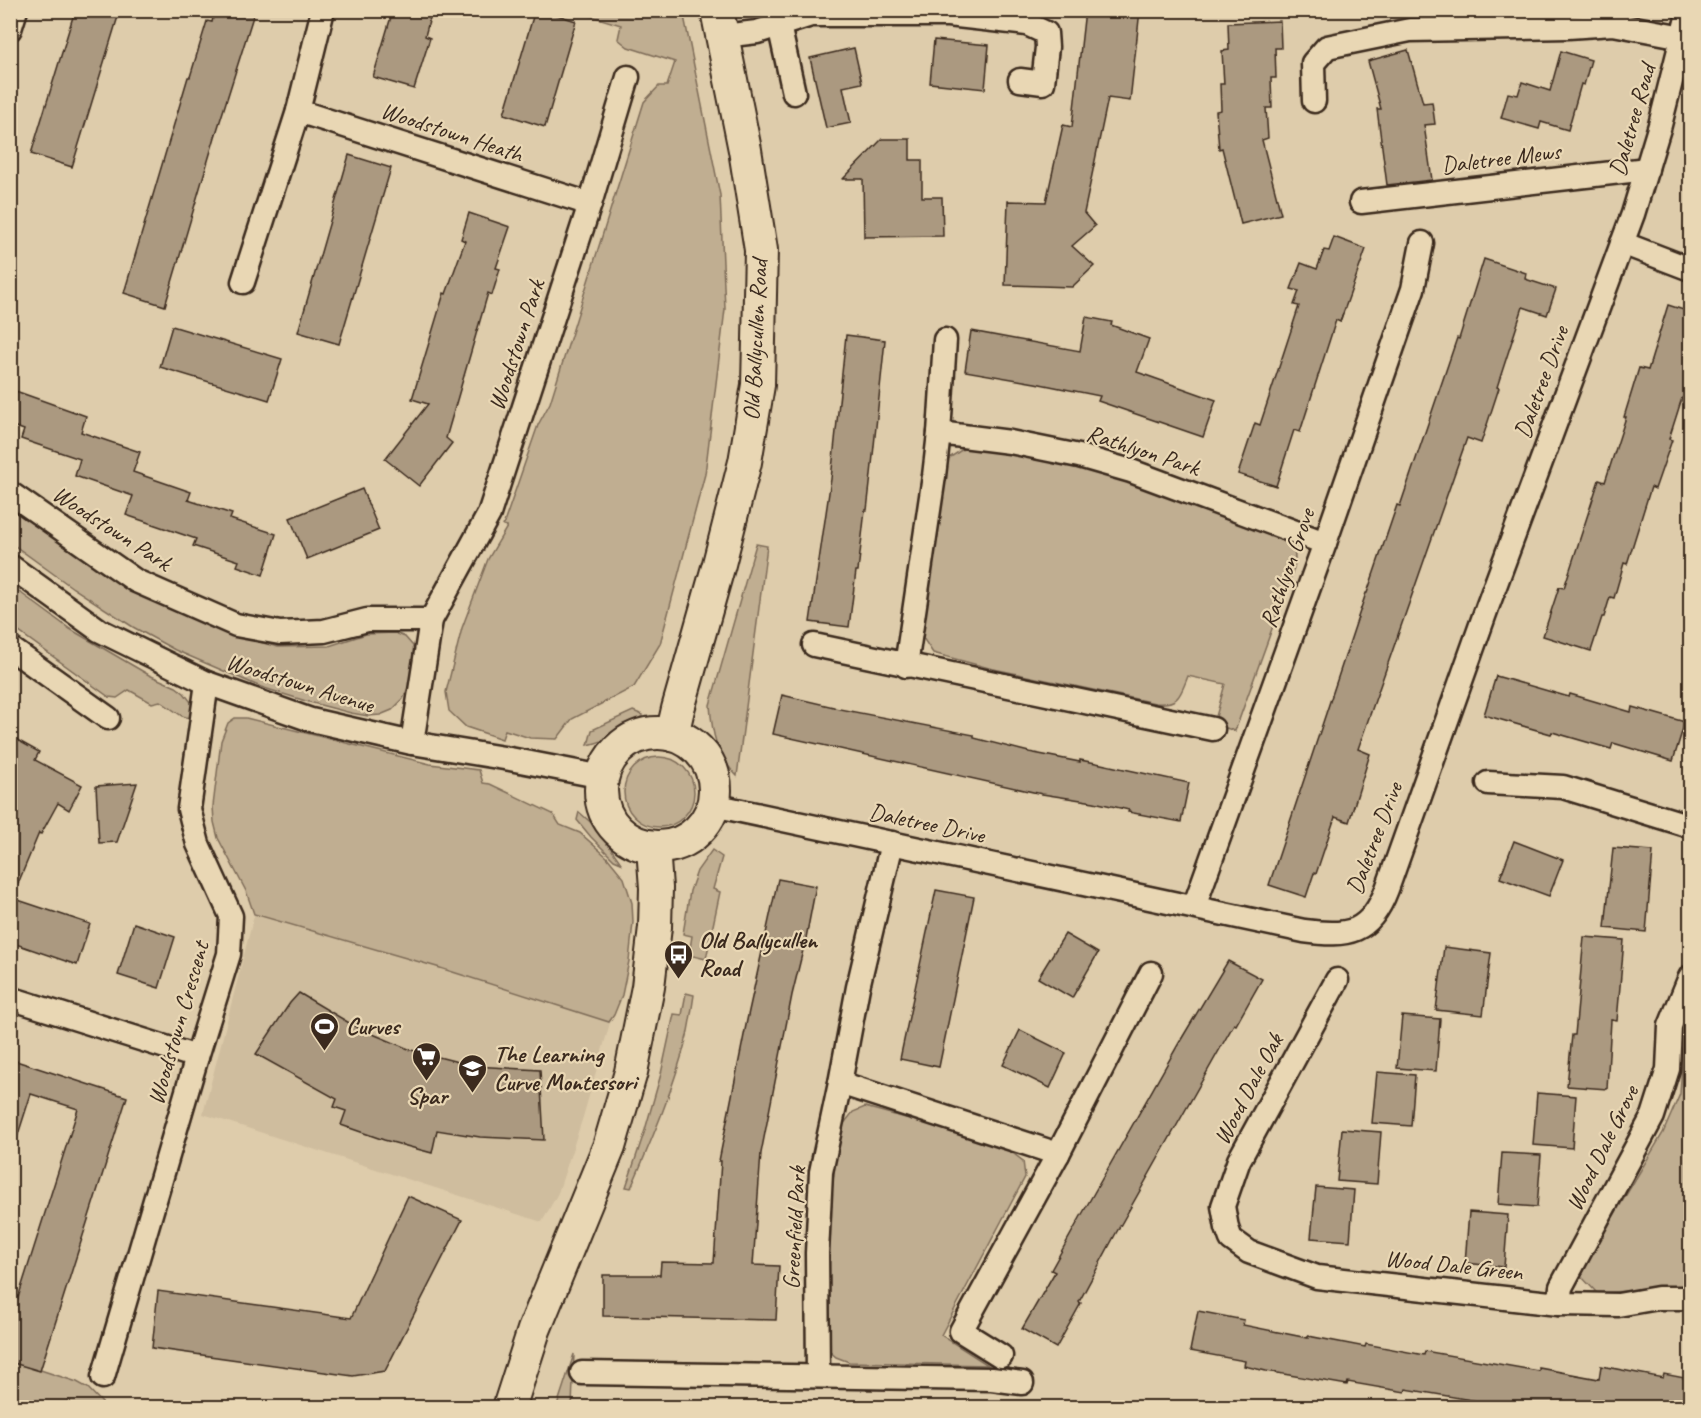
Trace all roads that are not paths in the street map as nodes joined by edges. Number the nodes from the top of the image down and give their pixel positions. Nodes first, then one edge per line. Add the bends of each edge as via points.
1 (16, 10) edge
2 (323, 10) edge
3 (1689, 10) edge
4 (720, 23) edge
5 (779, 25) junction
6 (10, 29) edge
7 (1683, 37) junction
8 (628, 77) dead end
9 (1020, 81) dead end
10 (794, 93) dead end
11 (1314, 101) dead end
12 (298, 111) junction
13 (1647, 169) junction
14 (1361, 202) dead end
15 (590, 204) junction
16 (1422, 243) dead end
17 (1622, 243) junction
18 (1690, 269) edge
19 (243, 282) dead end
20 (945, 340) dead end
21 (939, 433) junction
22 (10, 493) edge
23 (1325, 543) junction
24 (10, 566) edge
25 (431, 620) junction
26 (814, 645) dead end
27 (10, 648) edge
28 (906, 666) junction
29 (207, 683) junction
30 (108, 718) dead end
31 (1214, 729) dead end
32 (672, 735) junction
33 (412, 742) junction
34 (603, 777) junction
35 (1488, 783) dead end
36 (713, 805) junction
37 (1690, 826) edge
38 (892, 843) junction
39 (653, 848) junction
40 (1194, 907) junction
41 (1151, 973) dead end
42 (1690, 977) edge
43 (1337, 980) dead end
44 (10, 998) edge
45 (197, 1057) junction
46 (840, 1083) junction
47 (1058, 1154) junction
48 (1227, 1228) joint
49 (1690, 1298) edge
50 (1559, 1304) junction
51 (1001, 1356) dead end
52 (582, 1373) dead end
53 (818, 1376) junction
54 (103, 1377) dead end
55 (1022, 1383) dead end
56 (510, 1403) edge

1 - 6 street
2 - 12 street
3 - 7 street, Daletree Road
4 - 5 street via 757,32
4 - 32 street, Old Ballycullen Road via 761,250 758,385 745,462
5 - 9 street via 811,15 948,15 1026,24 1046,33 1047,47 1043,83
5 - 10 street
7 - 11 street via 1613,24 1410,30 1327,47 1313,63
7 - 13 street, Daletree Road
8 - 15 street, Woodstown Park
12 - 15 street, Woodstown Heath
12 - 19 street
13 - 14 street, Daletree Mews
13 - 17 street, Daletree Road
15 - 25 street, Woodstown Park via 489,514
16 - 23 street, Rathlyon Grove via 1413,289
17 - 18 street
17 - 40 street, Daletree Drive via 1382,904 1365,924 1344,934 1329,935
20 - 21 street
21 - 23 street, Rathlyon Park via 1079,456 1131,471
21 - 28 street
22 - 25 street, Woodstown Park via 136,581 236,625 280,633 324,631 367,620
23 - 40 street, Rathlyon Grove
24 - 29 street, Woodstown Avenue via 99,630
25 - 33 street, Woodstown Park
26 - 28 street
27 - 30 street
28 - 31 street
29 - 33 street, Woodstown Avenue via 310,720
29 - 45 street, Woodstown Crescent via 189,809 198,844 231,916 229,954
32 - 34 street via 654,733 629,742 609,760
32 - 36 street via 700,751 710,765 715,781
33 - 34 street, Woodstown Avenue
34 - 39 street via 601,797 618,832
35 - 37 street via 1563,787
36 - 38 street, Daletree Drive
36 - 39 street via 701,829 687,840
38 - 40 street, Daletree Drive
38 - 46 street, Greenfield Park
39 - 56 street via 655,927 631,1072 609,1148 534,1330
41 - 47 street
42 - 50 street, Wood Dale Grove via 1670,1026 1668,1069 1653,1116 1561,1287
43 - 48 street, Wood Dale Oak via 1239,1160 1223,1206
44 - 45 street
45 - 54 street, Woodstown Crescent
46 - 47 street
46 - 53 street, Greenfield Park via 821,1172
47 - 51 street via 961,1331
48 - 50 street, Wood Dale Green via 1231,1239 1249,1252 1317,1277
49 - 50 street, Wood Dale Green via 1658,1298 1618,1305
52 - 53 street
53 - 55 street via 993,1379

